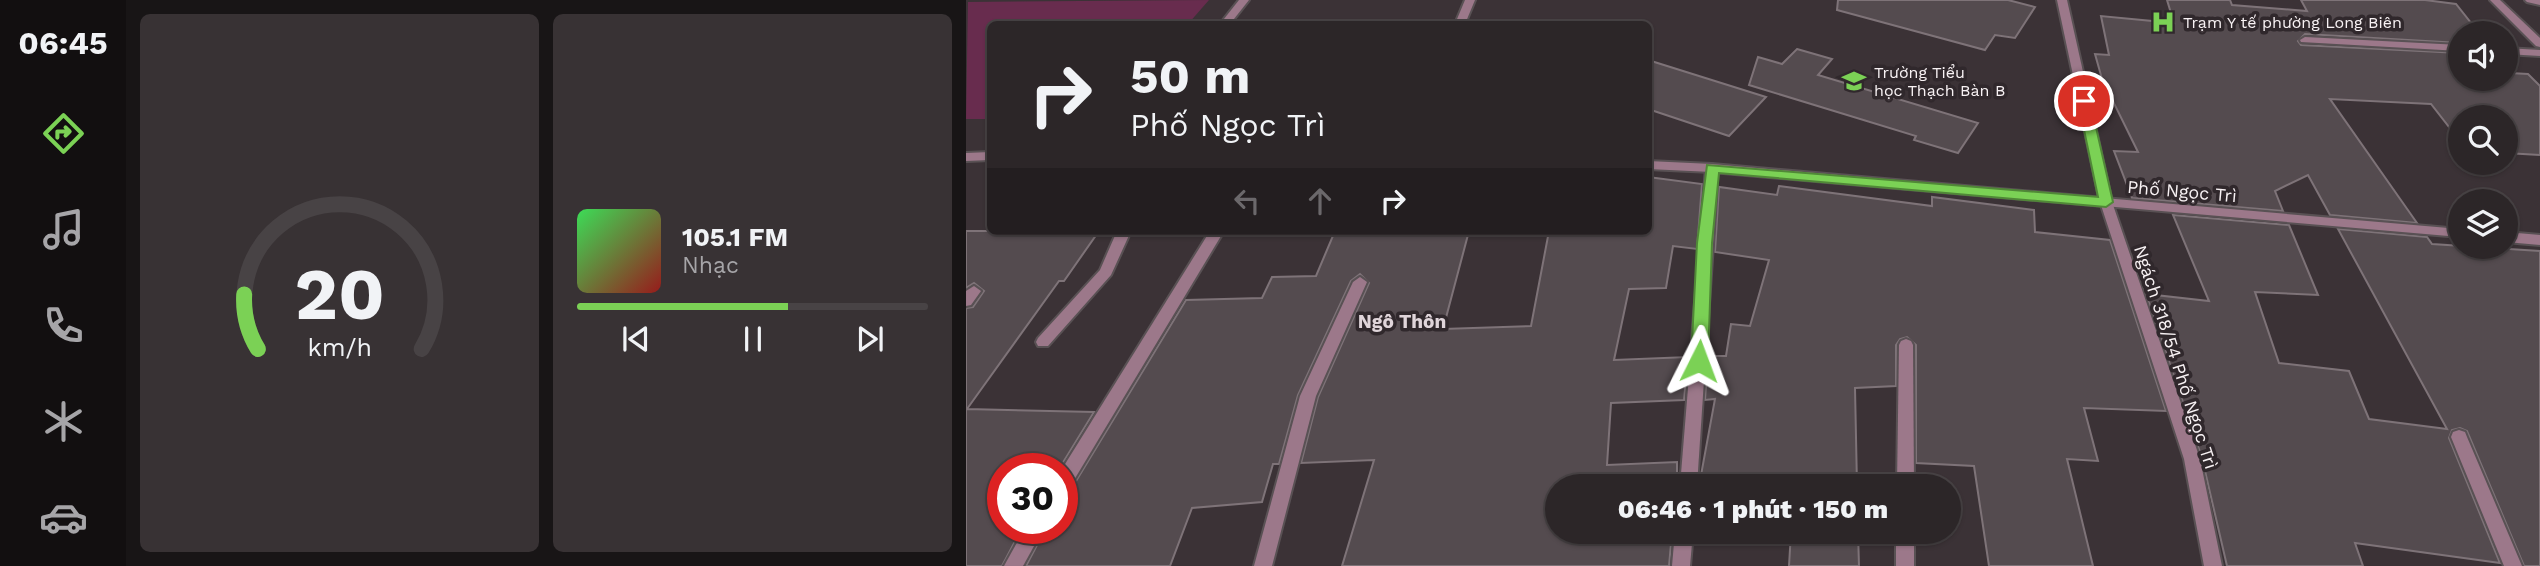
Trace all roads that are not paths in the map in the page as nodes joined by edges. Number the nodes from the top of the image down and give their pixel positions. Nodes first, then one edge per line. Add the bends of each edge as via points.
1 (1244, 0) edge
2 (1470, 0) edge
3 (2062, 0) edge
4 (2495, 0) edge
5 (2530, 0) edge
6 (2540, 2) edge
7 (1227, 21) edge
8 (1461, 21) edge
9 (2305, 40) dead end
10 (2540, 44) edge
11 (2448, 47) edge
12 (2518, 51) edge
13 (2540, 52) edge
14 (987, 156) edge
15 (966, 157) edge
16 (1652, 165) edge
17 (1712, 168) junction
18 (2106, 202) junction
19 (2448, 232) edge
20 (1122, 235) edge
21 (1215, 235) edge
22 (2518, 238) edge
23 (2540, 240) edge
24 (1360, 282) dead end
25 (1043, 342) dead end
26 (1906, 345) dead end
27 (2459, 437) dead end
28 (1078, 459) edge
29 (1689, 474) edge
30 (1906, 474) edge
31 (1026, 544) edge
32 (1683, 544) edge
33 (1905, 544) edge
34 (1013, 566) edge
35 (1263, 566) edge
36 (1681, 566) edge
37 (1905, 566) edge
38 (2213, 566) edge
39 (2513, 566) edge

1 - 7 street
2 - 8 street
3 - 18 street, Ngách 318/54 Phố Ngọc Trì
4 - 10 street
5 - 6 street
9 - 11 street
12 - 13 street
14 - 15 street
16 - 17 street, Phố Ngọc Trì
17 - 18 street, Phố Ngọc Trì
17 - 29 street
18 - 19 street, Phố Ngọc Trì
18 - 38 street, Ngách 318/54 Phố Ngọc Trì via 2192,459
20 - 25 street via 1105,272
21 - 28 street
22 - 23 street
24 - 35 street via 1308,396
26 - 30 street
27 - 39 street
31 - 34 street
32 - 36 street
33 - 37 street

